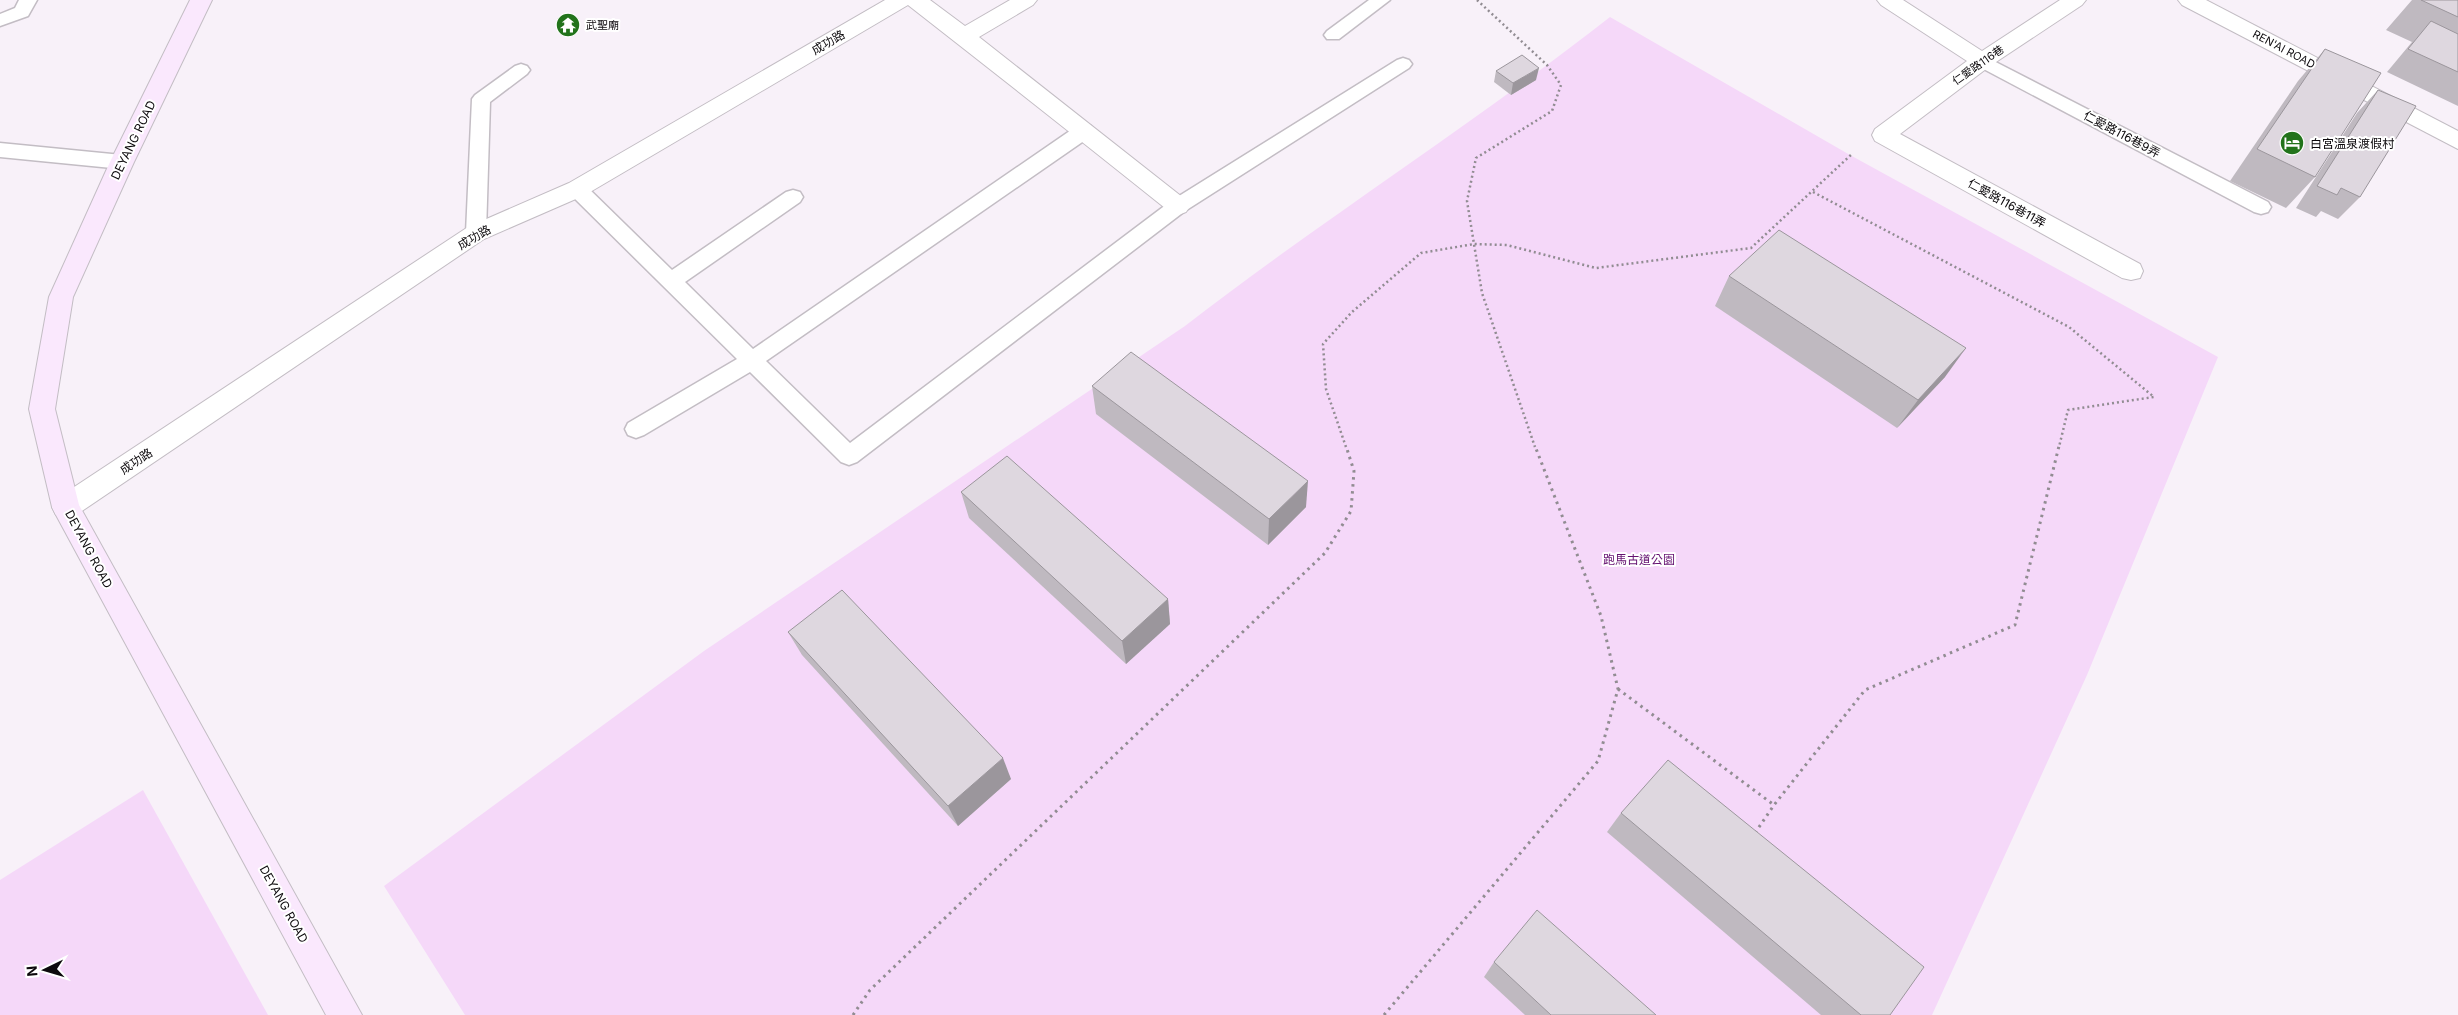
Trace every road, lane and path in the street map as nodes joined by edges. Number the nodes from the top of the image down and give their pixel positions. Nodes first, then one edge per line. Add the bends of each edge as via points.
1 (28, 0) edge
2 (202, 0) edge
3 (901, 0) edge
4 (916, 0) edge
5 (1026, 0) edge
6 (1380, 0) edge
7 (1477, 0) edge
8 (1888, 0) edge
9 (2076, 0) edge
10 (2189, 0) edge
11 (0, 20) edge
12 (1333, 35) dead end
13 (962, 37) junction
14 (1982, 61) junction
15 (1403, 64) dead end
16 (521, 70) dead end
17 (1084, 131) junction
18 (1884, 135) junction
19 (2458, 141) edge
20 (0, 150) edge
21 (122, 162) junction
22 (578, 189) junction
23 (1814, 192) junction
24 (793, 197) dead end
25 (1178, 206) junction
26 (2261, 207) dead end
27 (476, 233) junction
28 (1474, 244) junction
29 (2132, 271) dead end
30 (672, 281) junction
31 (752, 360) junction
32 (636, 429) dead end
33 (66, 507) junction
34 (1618, 689) junction
35 (1774, 805) junction
36 (1751, 840) edge
37 (345, 1015) edge
38 (853, 1015) edge
39 (1384, 1015) edge

1 - 11 lane via 22,12
2 - 21 street, DEYANG ROAD
3 - 22 street, 成功路
4 - 13 street
5 - 13 street
6 - 12 lane
7 - 28 path via 1547,65 1561,85 1552,111 1476,158 1467,201
8 - 14 street
9 - 14 street, 仁愛路116巷
10 - 19 street, REN'AI ROAD
13 - 17 street
14 - 18 street, 仁愛路116巷
14 - 26 lane, 仁愛路116巷9弄
15 - 25 lane
16 - 27 lane via 481,99
17 - 25 street
17 - 31 lane
18 - 23 path via 1850,155
18 - 29 street, 仁愛路116巷11弄
20 - 21 lane
21 - 33 street, DEYANG ROAD via 61,297 42,409
22 - 27 street, 成功路
22 - 30 lane
23 - 28 path via 1751,248 1596,268 1508,245
23 - 35 path via 2069,327 2154,396 2068,410 2015,625 1865,690
24 - 30 lane
25 - 31 lane via 849,456
27 - 33 street, 成功路
28 - 34 path via 1482,293 1537,452 1600,616
28 - 38 path via 1421,252 1352,312 1323,344 1326,388 1354,471 1350,511 1325,553 870,990
30 - 31 lane
31 - 32 lane
33 - 37 street, DEYANG ROAD
34 - 35 path
34 - 39 path via 1598,761
35 - 36 path

